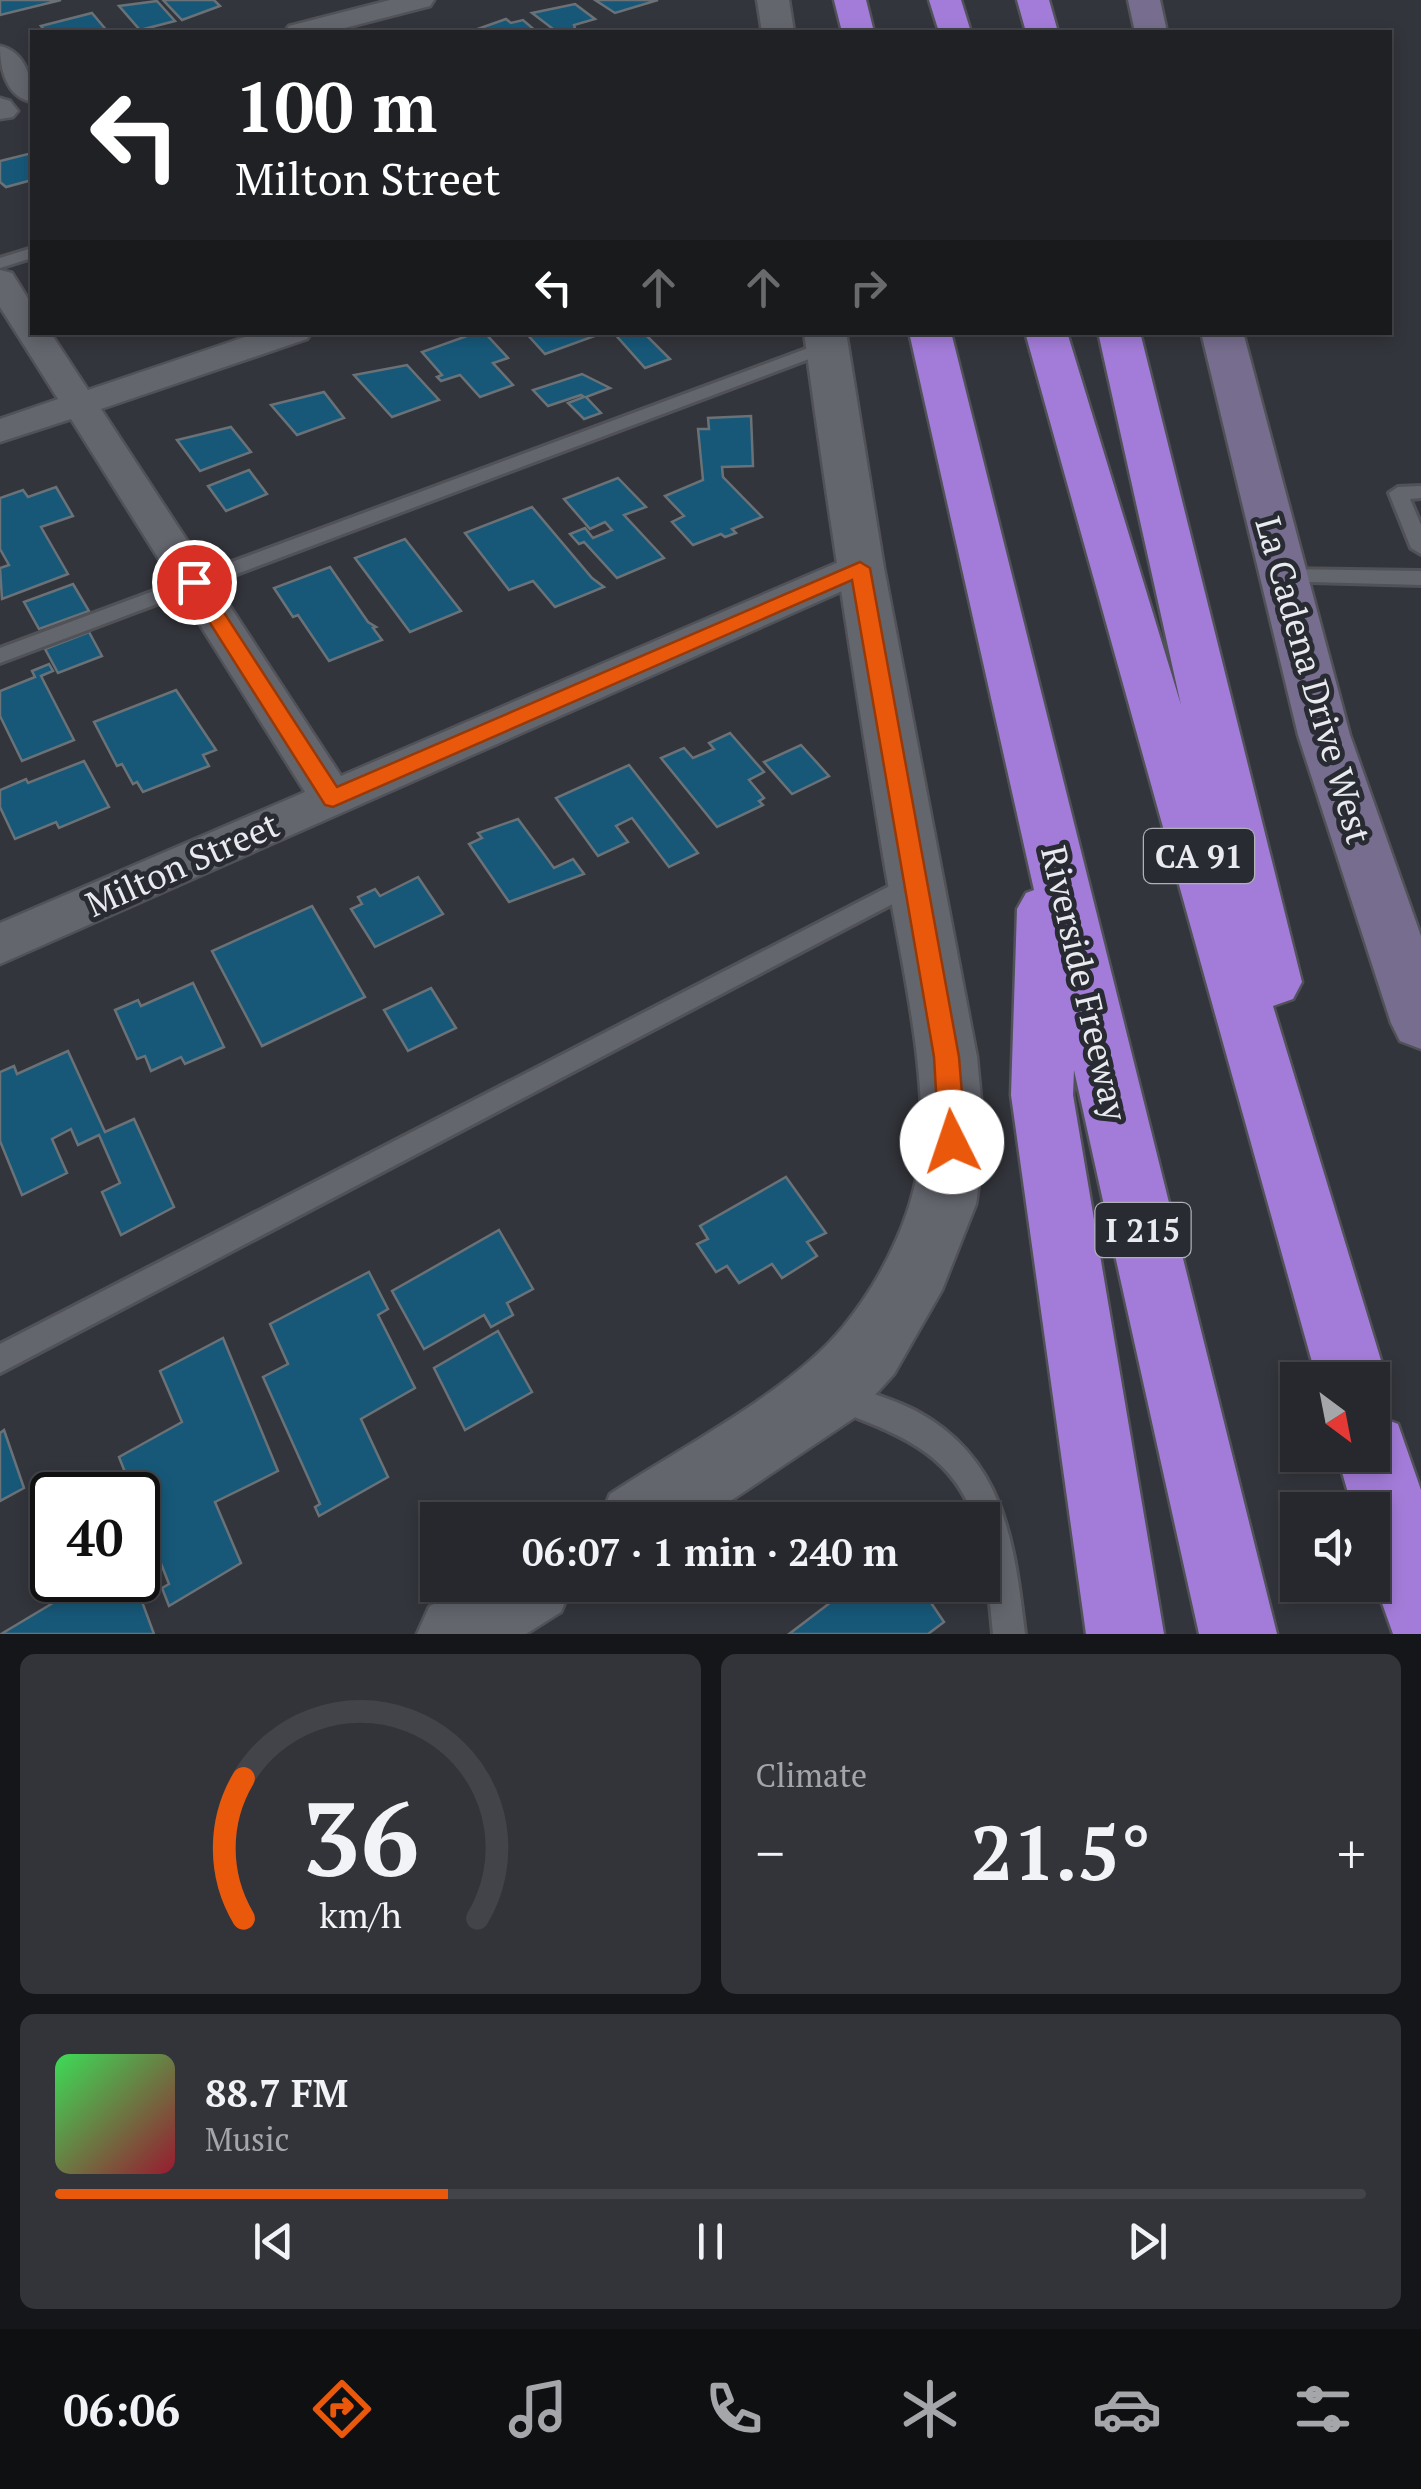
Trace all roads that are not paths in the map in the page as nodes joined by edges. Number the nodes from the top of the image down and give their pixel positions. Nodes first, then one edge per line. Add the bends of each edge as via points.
1 (421, 0) edge
2 (850, 0) edge
3 (945, 0) edge
4 (964, 0) edge
5 (1033, 0) edge
6 (1144, 0) edge
7 (307, 30) edge
8 (858, 30) edge
9 (954, 30) edge
10 (971, 30) edge
11 (1041, 30) edge
12 (1151, 30) edge
13 (0, 54) edge
14 (30, 92) edge
15 (30, 103) edge
16 (1, 110) edge
17 (30, 254) edge
18 (0, 262) edge
19 (0, 280) edge
20 (30, 327) edge
21 (35, 335) edge
22 (286, 335) edge
23 (931, 335) edge
24 (1047, 335) edge
25 (1120, 335) edge
26 (1223, 335) edge
27 (826, 340) edge
28 (79, 404) junction
29 (0, 431) edge
30 (1421, 492) edge
31 (1421, 548) edge
32 (860, 568) junction
33 (1282, 576) junction
34 (1421, 578) edge
35 (194, 582) junction
36 (0, 656) edge
37 (333, 798) junction
38 (1048, 826) junction
39 (915, 882) junction
40 (0, 944) edge
41 (1421, 1023) edge
42 (0, 1358) edge
43 (1347, 1362) edge
44 (1359, 1362) edge
45 (849, 1372) junction
46 (1379, 1472) edge
47 (1385, 1472) edge
48 (662, 1502) edge
49 (1413, 1585) edge
50 (507, 1602) edge
51 (456, 1634) edge
52 (1009, 1634) edge
53 (1125, 1634) edge
54 (1238, 1634) edge

1 - 7 street
2 - 8 highway
3 - 9 highway
4 - 10 highway
5 - 11 highway
6 - 12 main road
13 - 14 street
15 - 16 street
17 - 18 lane
19 - 20 street
21 - 28 street
22 - 28 street
23 - 38 highway, Riverside Freeway / I 215
24 - 43 highway, CA 91
25 - 44 highway
26 - 33 main road, La Cadena Drive West
27 - 32 street
27 - 35 lane
28 - 29 street
28 - 35 street
30 - 31 lane via 1398,492
32 - 37 street, Milton Street
32 - 39 street
33 - 34 lane
33 - 41 main road, La Cadena Drive West via 1324,735
35 - 36 lane
35 - 37 street
37 - 40 street, Milton Street
38 - 53 highway via 1042,1095
38 - 54 highway, Riverside Freeway / I 215
39 - 42 lane
39 - 45 street via 946,1057 952,1142 943,1204 918,1268
45 - 48 street
45 - 52 lane via 962,1460 997,1531
46 - 49 highway
47 - 49 highway
50 - 51 street

